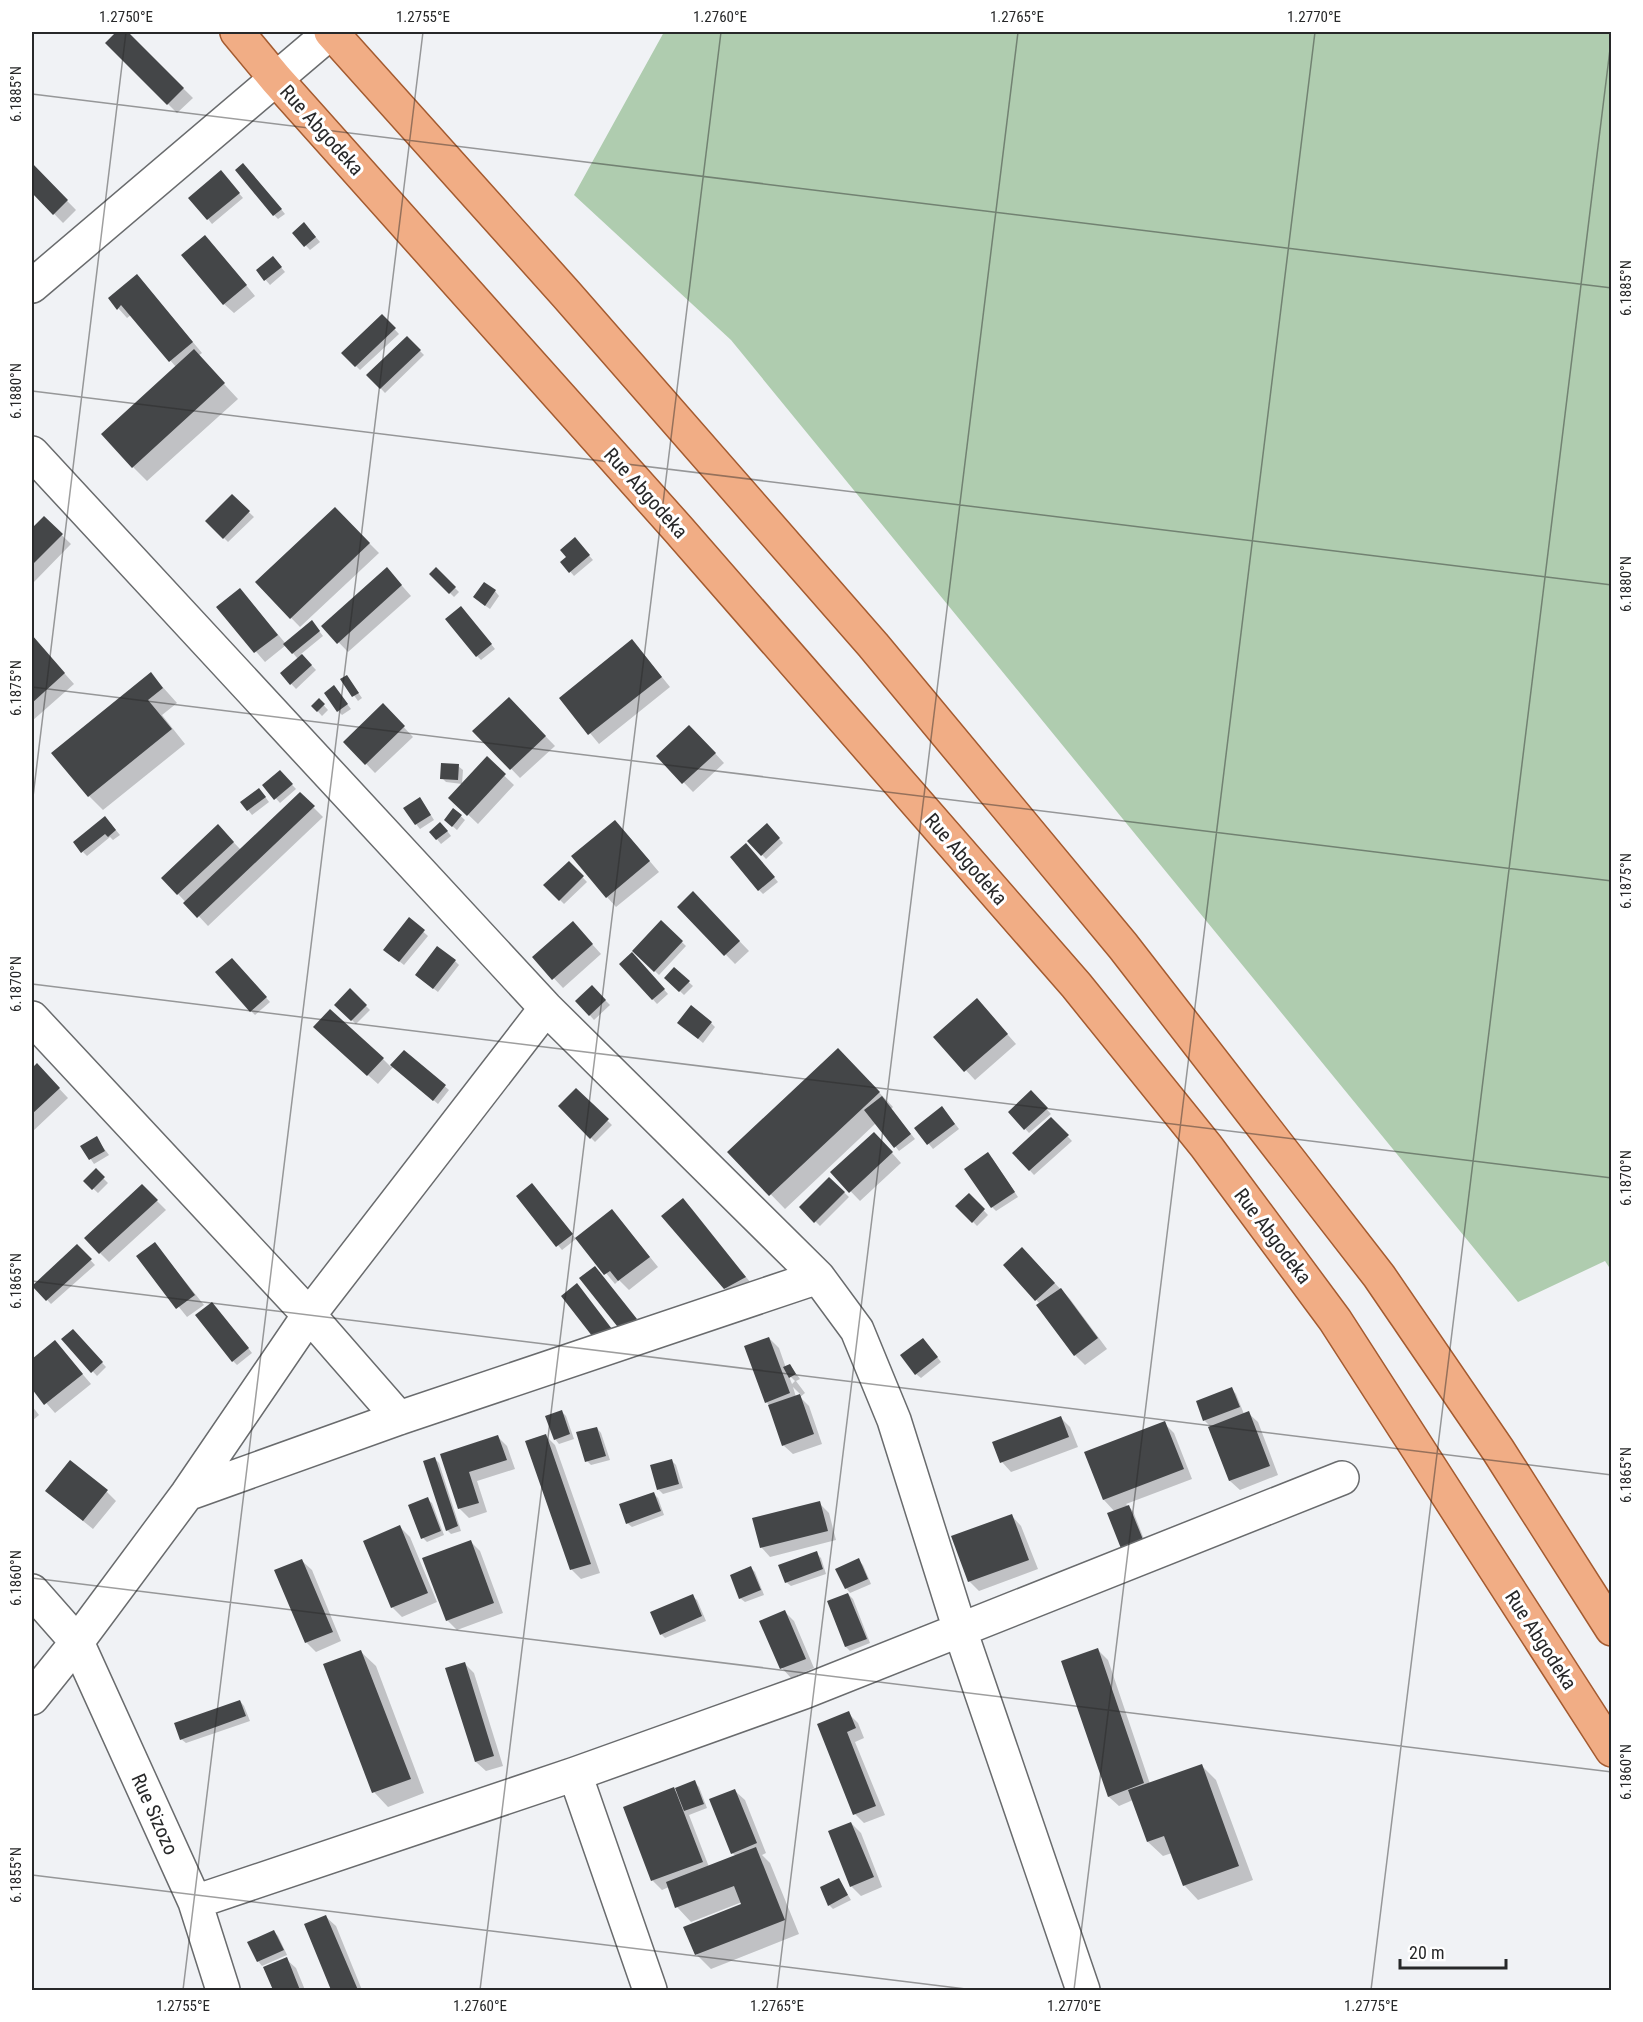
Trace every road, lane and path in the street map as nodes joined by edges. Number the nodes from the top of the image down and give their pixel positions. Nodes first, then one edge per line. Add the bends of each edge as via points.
1 (237, 32) edge
2 (331, 32) edge
3 (276, 79) junction
4 (32, 286) edge
5 (32, 453) edge
6 (546, 1008) junction
7 (32, 1018) edge
8 (818, 1277) junction
9 (309, 1315) junction
10 (399, 1418) junction
11 (1342, 1478) dead end
12 (187, 1494) junction
13 (32, 1591) edge
14 (1611, 1629) edge
15 (960, 1630) junction
16 (77, 1642) junction
17 (32, 1698) edge
18 (1611, 1750) edge
19 (576, 1774) junction
20 (195, 1902) junction
21 (223, 1990) edge
22 (650, 1990) edge
23 (1083, 1990) edge

1 - 3 main road, Rue Abgodeka
2 - 3 street
2 - 14 main road via 567,294 873,645 1123,946 1379,1276 1498,1450
3 - 4 street
3 - 18 main road, Rue Abgodeka via 670,520 1076,985 1206,1146 1335,1320
5 - 6 street
6 - 8 street
6 - 9 street
7 - 9 street
8 - 10 street
8 - 15 street via 857,1330 894,1420
9 - 10 street
9 - 12 street
10 - 12 street
11 - 15 street
12 - 16 street
13 - 16 street, Rue Sizozo
15 - 19 street via 804,1692
15 - 23 street
16 - 17 street
16 - 20 street, Rue Sizozo
19 - 20 street
19 - 22 street
20 - 21 street, Rue Sizozo

